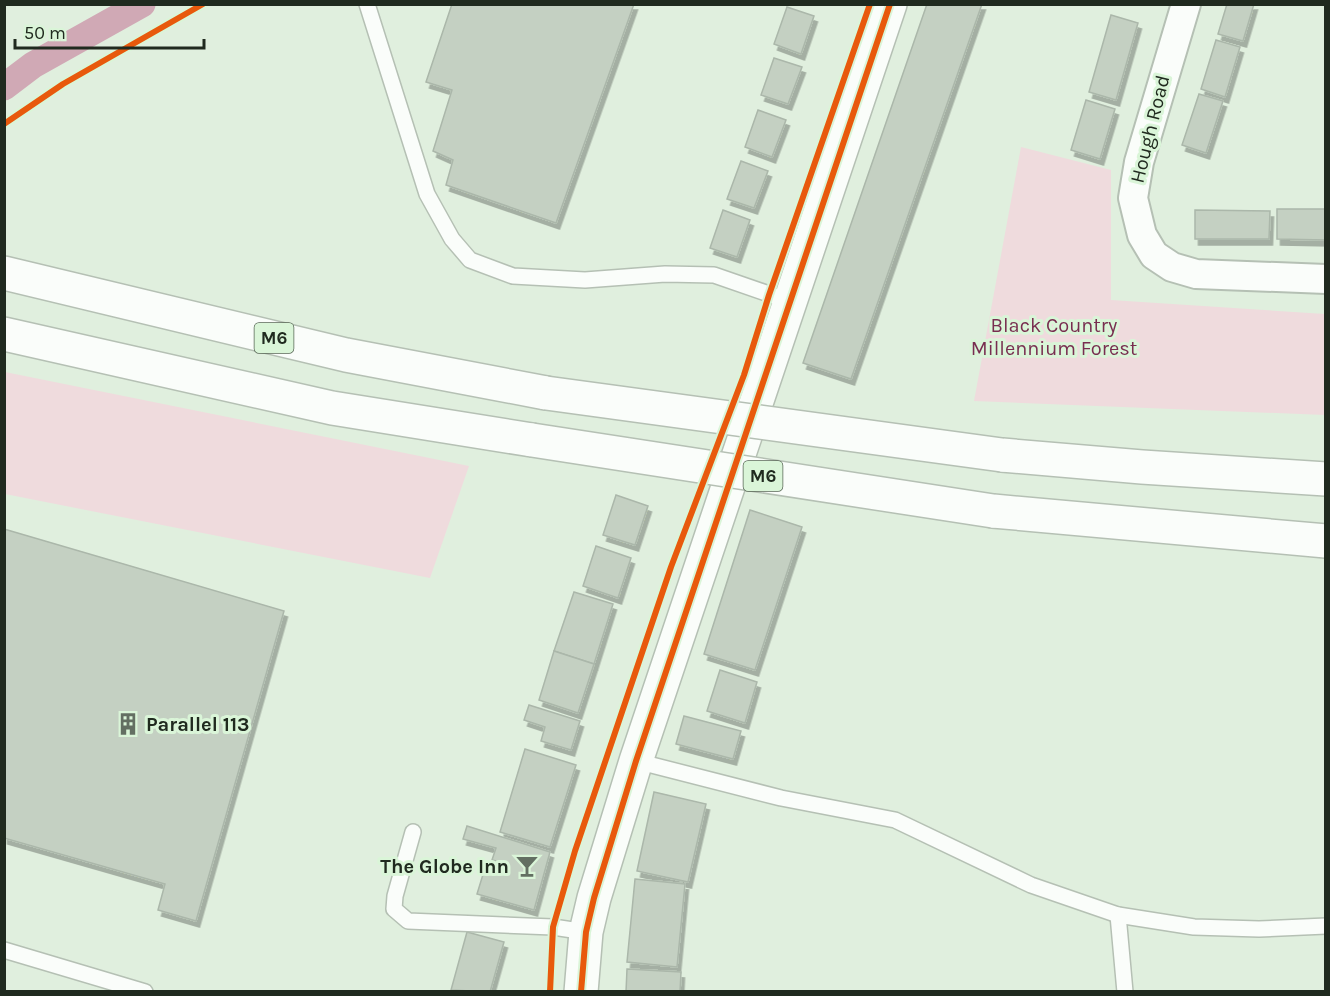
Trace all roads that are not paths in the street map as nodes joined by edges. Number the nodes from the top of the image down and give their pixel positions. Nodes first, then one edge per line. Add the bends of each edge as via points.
1 (367, 4) edge
2 (890, 4) edge
3 (1186, 4) edge
4 (4, 273) edge
5 (1326, 279) edge
6 (789, 301) junction
7 (4, 334) edge
8 (1326, 479) edge
9 (1326, 541) edge
10 (636, 761) junction
11 (412, 832) dead end
12 (1118, 915) junction
13 (1326, 926) edge
14 (586, 932) junction
15 (4, 950) edge
16 (145, 992) edge
17 (581, 992) edge
18 (1125, 992) edge

1 - 6 lane via 427,194 452,239 470,260 513,276 585,280 714,275
2 - 6 main road
3 - 5 street, Hough Road via 1139,162 1133,198 1142,235 1154,255 1172,267 1196,274
4 - 8 main road, M6, bridge via 346,355 546,393 1002,455
6 - 10 main road
7 - 9 main road, M6, bridge via 332,408 532,440 993,511
10 - 12 lane via 781,798 895,820 1031,885
10 - 14 main road
11 - 14 lane via 395,896 394,909 402,918
12 - 13 lane via 1194,927
12 - 18 lane
14 - 17 main road
15 - 16 lane

